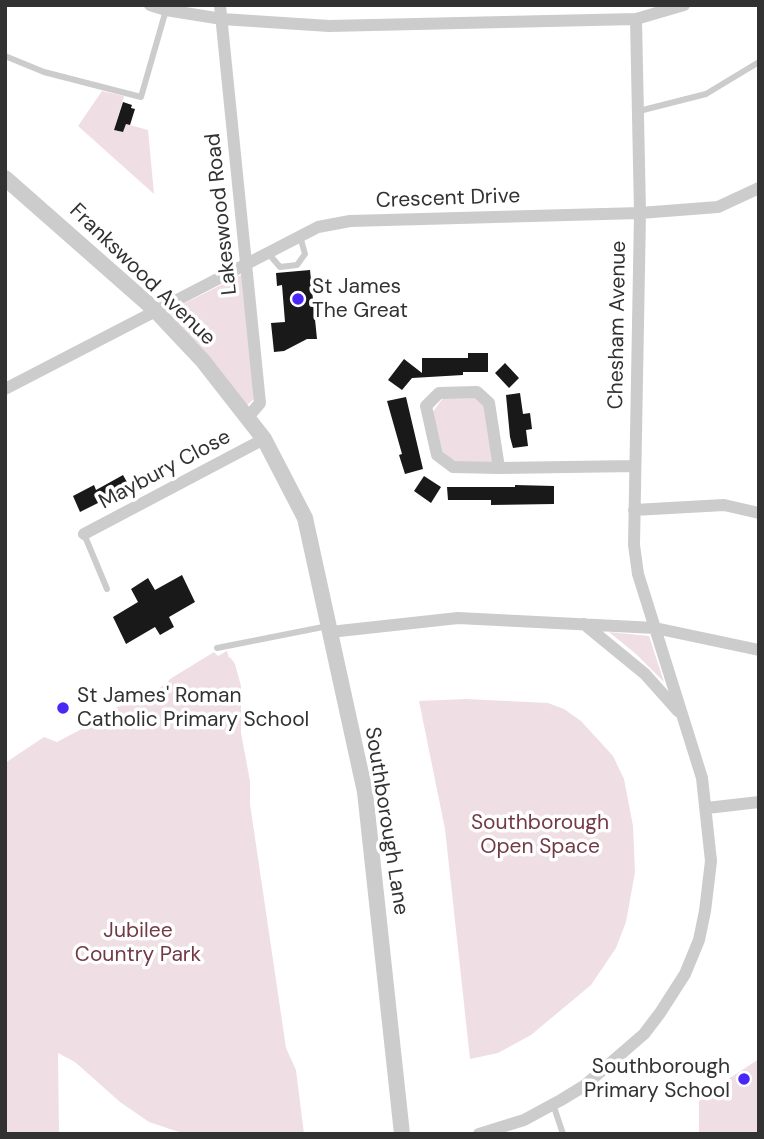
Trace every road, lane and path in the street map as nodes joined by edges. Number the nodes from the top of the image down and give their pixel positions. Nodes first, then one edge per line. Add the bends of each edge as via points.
1 (150, 5) edge
2 (220, 5) edge
3 (684, 5) edge
4 (166, 10) junction
5 (222, 19) junction
6 (636, 19) junction
7 (5, 55) edge
8 (759, 62) edge
9 (637, 111) junction
10 (5, 178) edge
11 (759, 188) edge
12 (640, 213) junction
13 (300, 236) junction
14 (268, 253) junction
15 (247, 264) junction
16 (155, 310) junction
17 (5, 389) edge
18 (249, 416) junction
19 (264, 439) junction
20 (635, 466) junction
21 (499, 468) junction
22 (634, 510) junction
23 (759, 513) edge
24 (305, 518) joint
25 (84, 534) joint
26 (107, 589) dead end
27 (584, 624) junction
28 (655, 628) junction
29 (330, 629) junction
30 (217, 648) dead end
31 (759, 650) edge
32 (685, 720) junction
33 (759, 802) edge
34 (707, 808) junction
35 (553, 1104) junction
36 (402, 1134) edge
37 (479, 1134) edge
38 (562, 1134) edge

1 - 4 street
2 - 5 street, Lakeswood Road
3 - 6 street
4 - 5 street
4 - 7 lane via 141,97 44,72
5 - 6 street via 328,26
5 - 15 street, Lakeswood Road
6 - 9 street, Chesham Avenue
8 - 9 lane via 706,94
9 - 12 street, Chesham Avenue
10 - 16 street, Frankswood Avenue
11 - 12 street, Crescent Drive via 718,207
12 - 13 street, Crescent Drive via 350,221
12 - 20 street, Chesham Avenue
13 - 14 street, Crescent Drive
13 - 14 lane via 305,254 297,265 280,267
14 - 15 street, Crescent Drive
15 - 16 street, Crescent Drive
15 - 18 street, Lakeswood Road via 260,403
16 - 17 street, Crescent Drive
16 - 18 street, Frankswood Avenue
18 - 19 street, Frankswood Avenue
19 - 24 street, Frankswood Avenue
19 - 25 street, Maybury Close
20 - 21 street
20 - 22 street, Chesham Avenue
21 - 21 street via 453,467 437,455 426,406 439,393 477,392 489,403
22 - 23 street via 724,505
22 - 28 street, Chesham Avenue via 638,574
24 - 29 street, Southborough Lane
25 - 26 lane
27 - 28 street
27 - 29 street via 458,618
27 - 32 street via 645,674
28 - 31 street
28 - 32 street, Chesham Avenue
29 - 30 lane
29 - 36 street, Southborough Lane via 365,792
32 - 34 street, Chesham Avenue
33 - 34 street
34 - 35 street, Chesham Avenue via 708,888 699,940 685,974 644,1034 584,1086
35 - 37 street, Chesham Avenue via 524,1120
35 - 38 lane

